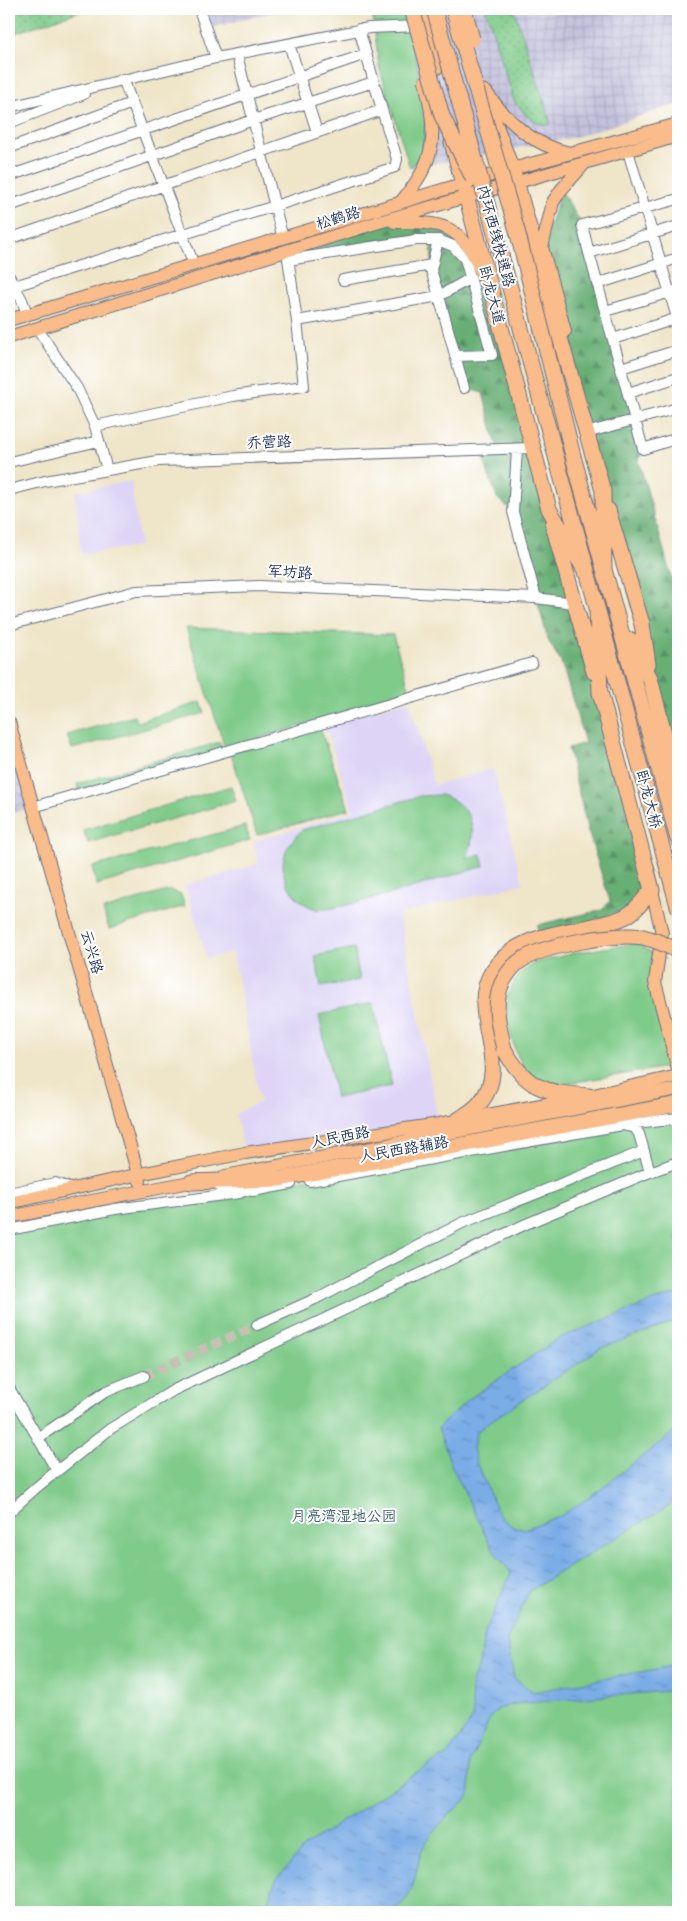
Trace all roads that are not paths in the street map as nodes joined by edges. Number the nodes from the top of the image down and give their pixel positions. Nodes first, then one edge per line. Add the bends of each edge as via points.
1 (199, 9) edge
2 (412, 9) edge
3 (421, 9) edge
4 (434, 9) edge
5 (452, 9) edge
6 (458, 9) edge
7 (464, 9) edge
8 (419, 26) junction
9 (360, 29) junction
10 (290, 44) junction
11 (237, 54) junction
12 (366, 54) junction
13 (216, 58) junction
14 (474, 67) junction
15 (300, 77) junction
16 (123, 79) junction
17 (374, 82) junction
18 (247, 95) junction
19 (132, 103) junction
20 (308, 103) junction
21 (9, 107) edge
22 (382, 110) junction
23 (254, 120) junction
24 (9, 123) edge
25 (678, 124) edge
26 (143, 130) junction
27 (318, 132) junction
28 (678, 136) edge
29 (9, 148) edge
30 (261, 151) junction
31 (628, 151) junction
32 (573, 153) junction
33 (153, 156) junction
34 (584, 163) junction
35 (514, 175) junction
36 (9, 176) edge
37 (164, 185) junction
38 (464, 191) junction
39 (678, 199) edge
40 (400, 203) junction
41 (9, 206) edge
42 (275, 206) junction
43 (645, 208) junction
44 (379, 222) junction
45 (678, 226) edge
46 (184, 234) junction
47 (518, 234) junction
48 (652, 234) junction
49 (9, 239) edge
50 (438, 240) junction
51 (498, 240) junction
52 (286, 250) junction
53 (589, 253) junction
54 (678, 258) edge
55 (661, 263) junction
56 (194, 265) junction
57 (432, 265) junction
58 (472, 278) junction
59 (344, 280) dead end
60 (11, 281) edge
61 (597, 284) junction
62 (674, 291) edge
63 (438, 296) junction
64 (494, 304) junction
65 (605, 311) junction
66 (27, 314) junction
67 (678, 319) edge
68 (9, 320) edge
69 (296, 321) junction
70 (37, 328) junction
71 (9, 337) edge
72 (613, 339) junction
73 (678, 350) edge
74 (455, 356) junction
75 (621, 368) junction
76 (570, 375) junction
77 (678, 377) edge
78 (464, 388) dead end
79 (628, 393) junction
80 (678, 408) edge
81 (636, 421) junction
82 (95, 426) junction
83 (586, 433) junction
84 (678, 438) edge
85 (99, 441) junction
86 (525, 449) junction
87 (9, 462) edge
88 (558, 464) joint
89 (107, 470) junction
90 (9, 490) edge
91 (603, 491) junction
92 (549, 509) junction
93 (604, 568) junction
94 (586, 572) junction
95 (536, 598) junction
96 (573, 603) junction
97 (614, 606) junction
98 (597, 611) junction
99 (9, 625) edge
100 (532, 663) dead end
101 (650, 678) junction
102 (600, 692) junction
103 (620, 692) joint
104 (9, 722) edge
105 (678, 788) edge
106 (33, 808) junction
107 (678, 839) edge
108 (652, 890) junction
109 (678, 906) edge
110 (678, 951) edge
111 (678, 1069) edge
112 (678, 1076) edge
113 (677, 1093) edge
114 (589, 1096) junction
115 (678, 1118) edge
116 (458, 1120) junction
117 (659, 1120) junction
118 (622, 1125) junction
119 (639, 1134) junction
120 (644, 1151) junction
121 (678, 1162) edge
122 (650, 1172) junction
123 (140, 1174) junction
124 (190, 1182) junction
125 (73, 1189) junction
126 (253, 1191) junction
127 (141, 1192) junction
128 (9, 1193) edge
129 (9, 1203) edge
130 (9, 1217) edge
131 (9, 1230) edge
132 (257, 1325) tunnel mouth
133 (144, 1376) tunnel mouth
134 (9, 1388) edge
135 (38, 1438) junction
136 (57, 1471) junction
137 (9, 1512) edge

1 - 13 street
2 - 51 highway, bridge via 442,116 470,170
3 - 8 main road
3 - 38 highway, 卧龙大道
4 - 51 highway, 内环西线快速路, bridge
5 - 47 highway, 内环西线快速路, bridge
6 - 14 highway
7 - 47 highway, bridge via 489,104 497,164
8 - 9 street
8 - 40 main road via 419,52 434,133 429,158 415,186
9 - 10 street
9 - 12 street
10 - 11 street
10 - 15 street
11 - 13 street
11 - 18 street
12 - 15 street
12 - 17 street
13 - 16 street
14 - 32 main road via 481,86 522,132 544,146
14 - 35 highway
15 - 18 street
15 - 20 street
16 - 19 street
16 - 21 street
16 - 24 street
17 - 20 street
17 - 22 street
18 - 23 street
18 - 26 street
19 - 26 street
19 - 29 street
20 - 23 street
20 - 27 street
22 - 27 street
22 - 42 street via 397,159 395,166
23 - 30 street
23 - 33 street
25 - 32 main road, 松鹤路
26 - 33 street
26 - 36 street
27 - 30 street
28 - 31 main road, 松鹤路
30 - 37 street
30 - 42 street
31 - 34 main road, 松鹤路
31 - 43 street
32 - 35 main road, 松鹤路
33 - 37 street
33 - 41 street
34 - 35 main road, 松鹤路
34 - 76 main road via 553,202 542,247 565,329
35 - 38 main road, 松鹤路
35 - 76 highway
37 - 46 street
37 - 49 street
38 - 40 main road, 松鹤路
38 - 44 main road, 松鹤路
38 - 64 highway, 卧龙大道
39 - 43 street
40 - 52 main road, 松鹤路
42 - 46 street
42 - 52 street
43 - 48 street
43 - 53 street via 582,225
44 - 52 main road, 松鹤路
44 - 64 main road via 432,222 456,232 479,267
45 - 48 street
46 - 56 street
46 - 60 street
47 - 93 highway, 内环西线快速路, bridge
48 - 53 street
48 - 55 street
50 - 52 street
50 - 57 street
50 - 58 street via 453,246 465,259
51 - 88 highway, 内环西线快速路, bridge
52 - 56 main road, 松鹤路
52 - 69 street
52 - 70 main road, 松鹤路
53 - 61 street
54 - 55 street
55 - 61 street
55 - 62 street
56 - 66 main road, 松鹤路
57 - 59 street
57 - 63 street
58 - 63 street
58 - 74 street via 492,354
60 - 66 street
61 - 65 street
62 - 65 street
62 - 67 street
63 - 69 street
63 - 74 street
64 - 86 highway, 卧龙大道
65 - 72 street
66 - 68 main road, 松鹤路
67 - 72 street
69 - 82 street via 304,386 233,396
70 - 71 main road, 松鹤路
70 - 82 street via 77,388
72 - 75 street
73 - 75 street
74 - 78 street
75 - 79 street
76 - 83 highway
77 - 79 street
79 - 81 street
80 - 81 street
81 - 83 street
81 - 84 street via 643,449
82 - 85 street
83 - 91 highway
85 - 87 street
85 - 89 street
86 - 89 street, 乔营路 via 158,461
86 - 92 highway, 卧龙大道
86 - 95 street via 513,512
88 - 94 highway, 卧龙大道
89 - 90 street, 乔营路
91 - 93 highway
91 - 101 highway via 642,624
92 - 94 highway, 卧龙大道
92 - 96 highway
93 - 97 highway
94 - 98 highway, 卧龙大道
95 - 96 street, 军坊路
95 - 99 street, 军坊路 via 259,586 136,591
96 - 102 highway
97 - 101 highway
97 - 107 highway, 卧龙大桥
98 - 102 highway
98 - 103 highway, 卧龙大道
100 - 106 street
101 - 105 highway
102 - 108 highway
103 - 109 highway, 卧龙大桥
104 - 106 main road, 云兴路
106 - 123 main road, 云兴路
108 - 111 main road via 662,933 655,982
108 - 116 highway via 624,918 530,940 510,953 492,972 484,996 485,1024 494,1065 490,1087 479,1104
110 - 114 highway, bridge via 663,943 614,935 541,951 520,961 506,977 499,991 497,1016 504,1049 514,1068 534,1085 556,1094
112 - 114 main road, 人民西路
113 - 124 main road, 人民西路
113 - 124 highway via 280,1179
114 - 116 main road, 人民西路
115 - 117 street, 人民西路辅路
116 - 123 main road, 人民西路
117 - 118 street, 人民西路辅路
117 - 119 street via 648,1124
118 - 119 street via 635,1128
118 - 126 street, 人民西路辅路
119 - 120 street
120 - 122 street
120 - 132 street via 462,1223 315,1299
121 - 122 street
122 - 136 street via 526,1224 174,1390 110,1430
123 - 125 main road, 人民西路
123 - 127 main road, 云兴路
124 - 126 street, 人民西路辅路
124 - 127 main road, 人民西路
125 - 128 street via 55,1183
125 - 129 main road, 人民西路
126 - 131 street via 116,1209
127 - 130 main road, 人民西路
133 - 135 street via 105,1392
134 - 135 street
135 - 136 street
136 - 137 street

